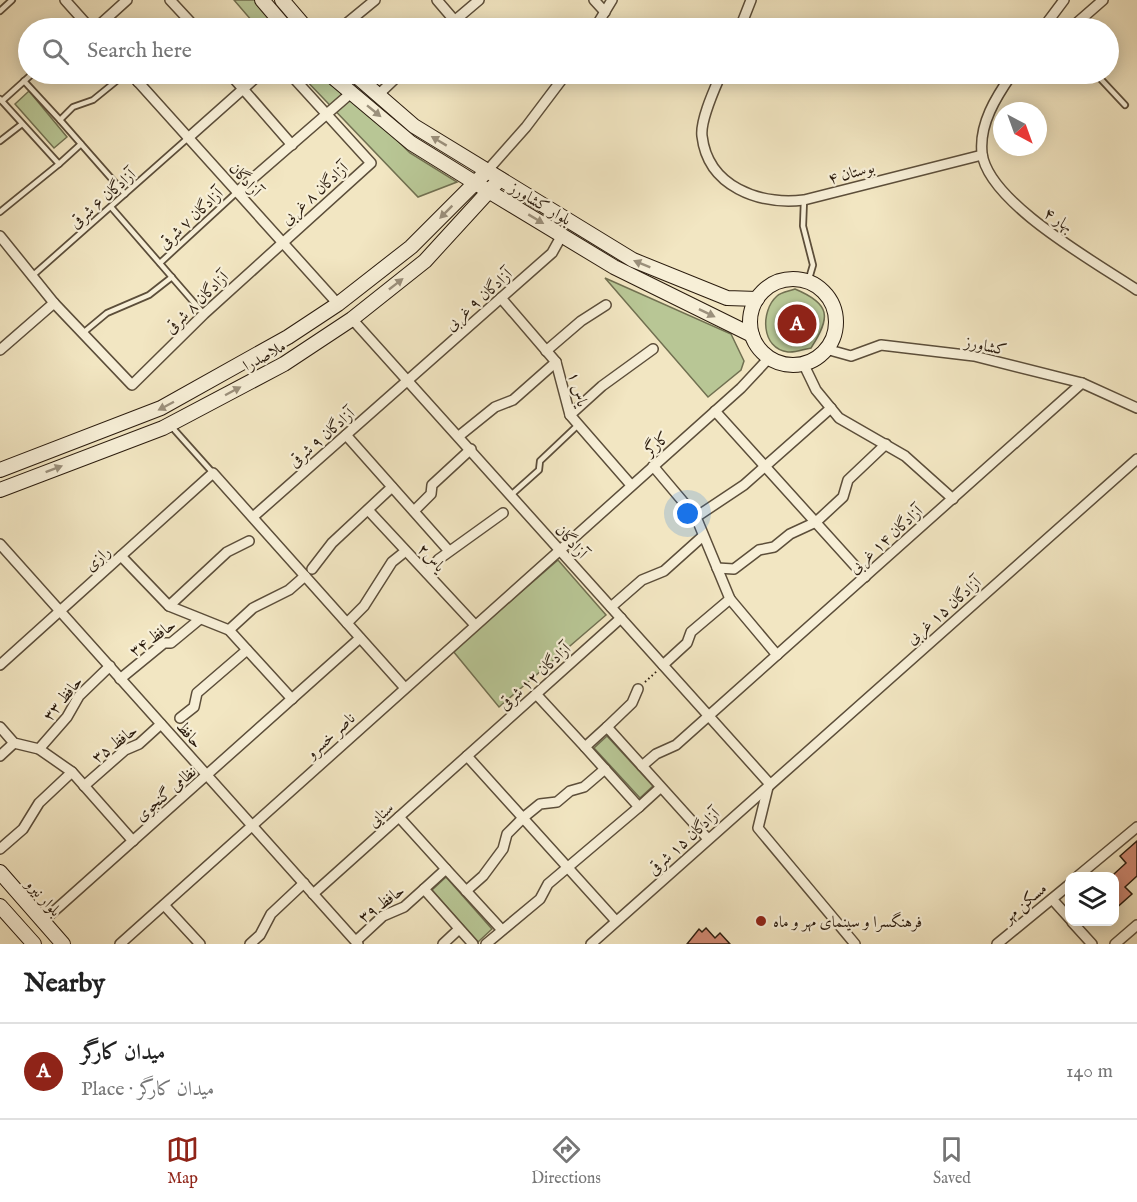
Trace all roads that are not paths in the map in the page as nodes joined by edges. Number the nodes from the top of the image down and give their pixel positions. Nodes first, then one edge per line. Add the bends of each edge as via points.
1 (12, 0) edge
2 (65, 0) edge
3 (127, 0) edge
4 (170, 0) edge
5 (262, 0) edge
6 (282, 0) edge
7 (375, 0) edge
8 (437, 0) edge
9 (478, 0) edge
10 (594, 0) edge
11 (612, 0) edge
12 (751, 0) edge
13 (1064, 0) edge
14 (1103, 0) edge
15 (0, 11) edge
16 (605, 12) junction
17 (80, 18) edge
18 (107, 18) edge
19 (187, 18) edge
20 (277, 18) edge
21 (297, 18) edge
22 (353, 18) edge
23 (452, 18) edge
24 (458, 18) edge
25 (601, 18) edge
26 (744, 18) edge
27 (1053, 18) edge
28 (1082, 18) edge
29 (20, 84) edge
30 (27, 84) edge
31 (113, 84) edge
32 (140, 84) edge
33 (238, 84) edge
34 (248, 84) edge
35 (299, 84) edge
36 (341, 84) edge
37 (366, 84) edge
38 (389, 84) edge
39 (558, 84) edge
40 (718, 84) edge
41 (1005, 84) edge
42 (1105, 84) edge
43 (242, 89) junction
44 (351, 93) junction
45 (378, 94) junction
46 (1, 100) edge
47 (1125, 105) dead end
48 (327, 115) junction
49 (60, 120) junction
50 (22, 124) junction
51 (189, 138) junction
52 (0, 141) edge
53 (81, 144) junction
54 (292, 145) junction
55 (982, 155) junction
56 (58, 164) junction
57 (487, 171) junction
58 (500, 179) junction
59 (475, 182) junction
60 (237, 192) junction
61 (490, 192) junction
62 (125, 194) junction
63 (804, 200) junction
64 (111, 207) junction
65 (0, 212) edge
66 (562, 235) junction
67 (0, 236) edge
68 (282, 242) junction
69 (8, 245) junction
70 (0, 252) edge
71 (160, 263) junction
72 (31, 277) junction
73 (172, 278) junction
74 (808, 282) junction
75 (1137, 290) edge
76 (501, 298) junction
77 (757, 299) junction
78 (54, 303) junction
79 (338, 304) junction
80 (606, 304) dead end
81 (204, 314) junction
82 (352, 319) junction
83 (83, 333) junction
84 (752, 335) junction
85 (653, 349) dead end
86 (826, 349) junction
87 (0, 350) edge
88 (546, 351) junction
89 (769, 358) junction
90 (556, 362) junction
91 (803, 363) junction
92 (408, 380) junction
93 (1082, 384) junction
94 (831, 408) junction
95 (1137, 408) edge
96 (715, 411) junction
97 (570, 415) junction
98 (169, 424) junction
99 (578, 425) junction
100 (346, 435) junction
101 (459, 436) junction
102 (885, 444) junction
103 (471, 449) junction
104 (1137, 459) edge
105 (653, 466) junction
106 (766, 467) junction
107 (0, 470) edge
108 (213, 473) junction
109 (631, 485) junction
110 (392, 487) junction
111 (0, 490) edge
112 (511, 495) junction
113 (953, 499) junction
114 (368, 510) junction
115 (414, 511) junction
116 (503, 513) dead end
117 (252, 517) junction
118 (696, 517) junction
119 (816, 522) junction
120 (703, 536) junction
121 (249, 541) dead end
122 (1, 547) edge
123 (559, 548) junction
124 (449, 551) junction
125 (402, 554) dead end
126 (121, 556) junction
127 (717, 568) junction
128 (309, 573) junction
129 (427, 573) junction
130 (865, 577) junction
131 (730, 599) junction
132 (169, 606) junction
133 (612, 607) junction
134 (60, 611) junction
135 (621, 618) junction
136 (200, 619) junction
137 (347, 623) junction
138 (475, 625) junction
139 (229, 630) junction
140 (360, 638) junction
141 (247, 650) junction
142 (777, 655) junction
143 (0, 664) edge
144 (663, 665) junction
145 (110, 666) junction
146 (120, 678) junction
147 (405, 688) junction
148 (638, 689) road end
149 (536, 694) junction
150 (292, 699) junction
151 (709, 717) junction
152 (180, 718) dead end
153 (161, 724) junction
154 (0, 727) edge
155 (607, 727) junction
156 (14, 743) junction
157 (585, 747) junction
158 (39, 749) junction
159 (0, 756) edge
160 (467, 756) junction
161 (642, 766) junction
162 (605, 769) junction
163 (72, 772) junction
164 (207, 776) junction
165 (770, 783) junction
166 (84, 786) junction
167 (661, 787) junction
168 (639, 807) junction
169 (399, 817) junction
170 (524, 818) junction
171 (252, 825) junction
172 (1137, 827) edge
173 (708, 838) junction
174 (134, 841) junction
175 (0, 849) edge
176 (569, 866) junction
177 (446, 869) junction
178 (0, 872) edge
179 (1083, 872) edge
180 (304, 883) junction
181 (1065, 888) edge
182 (423, 889) junction
183 (466, 891) junction
184 (313, 894) junction
185 (1052, 898) junction
186 (164, 905) junction
187 (0, 906) edge
188 (1065, 913) edge
189 (43, 921) junction
190 (616, 921) junction
191 (1137, 925) edge
192 (1076, 926) edge
193 (459, 929) junction
194 (502, 930) junction
195 (29, 942) edge
196 (357, 943) edge
197 (63, 944) edge
198 (120, 944) edge
199 (200, 944) edge
200 (250, 944) edge
201 (443, 944) edge
202 (473, 944) edge
203 (486, 944) edge
204 (591, 944) edge
205 (855, 944) edge
206 (997, 944) edge
207 (1092, 944) edge
208 (1115, 944) edge

1 - 15 lane
2 - 17 street
3 - 18 street
4 - 19 street
5 - 20 main road
6 - 21 main road
7 - 22 street
8 - 23 street
9 - 24 street
10 - 16 street
11 - 16 street
12 - 26 street
13 - 27 street
14 - 28 street
16 - 25 street
29 - 46 lane
30 - 49 lane
31 - 49 lane via 93,100 73,107
32 - 51 street, آزادگان
33 - 43 street
34 - 43 street
35 - 48 street
36 - 44 main road, بلوار کشاورز
37 - 45 main road, بلوار کشاورز
38 - 45 street
39 - 57 street
40 - 63 street, بوستان ۴ via 701,134 708,161 730,186 753,197 781,202
41 - 55 street via 993,102 982,134
42 - 47 lane
43 - 51 street
43 - 54 street
44 - 48 street
44 -> 59 main road, بلوار کشاورز via 411,142
57 -> 45 main road, بلوار کشاورز via 414,126
46 - 50 lane
48 - 54 street
48 - 68 street, آزادگان ۸ غربی via 371,162
49 - 53 lane
50 - 52 lane
50 - 56 lane
51 - 60 street, آزادگان
51 - 62 lane, آزادگان ۶ شرقی
53 - 56 lane
53 - 62 lane
54 - 60 street
55 - 63 street, بوستان ۴
55 - 75 street, بهار ۴ via 996,186 1027,215
56 - 65 lane
57 - 58 main road, بلوار کشاورز
57 - 59 main road, ملاصدرا
58 - 61 main road, ملاصدرا
77 -> 58 main road, بلوار کشاورز via 727,298 633,260
59 - 61 main road, بلوار کشاورز
59 -> 79 main road, ملاصدرا via 411,247
60 - 68 street, آزادگان
60 - 71 lane, آزادگان ۷ شرقی
61 -> 66 main road, بلوار کشاورز
82 -> 61 main road, ملاصدرا via 425,261
62 - 64 lane, آزادگان ۶ شرقی
63 - 74 lane via 803,226 813,265
64 - 71 lane
64 - 72 lane, آزادگان ۶ شرقی
66 - 76 street, آزادگان ۹ غربی via 552,253
66 -> 84 main road, بلوار کشاورز via 614,267
67 - 69 street
68 - 79 street, آزادگان
68 - 81 street, آزادگان ۸ شرقی
69 - 70 lane
69 - 72 street via 31,271
71 - 73 lane
72 - 78 street
73 - 81 lane
73 - 83 lane via 149,295 107,313
74 - 77 main road via 779,282
74 - 86 main road via 830,300 835,313 836,328
76 - 88 street, یاس ۱
76 - 92 street, آزادگان ۹ غربی
77 - 84 main road via 751,317
78 - 83 street
78 - 87 street
79 -> 107 main road, ملاصدرا via 288,337 161,408
80 - 88 street
81 - 83 street, آزادگان ۸ شرقی via 132,386
82 - 92 street, آزادگان
98 -> 82 main road, ملاصدرا via 284,364
84 - 89 main road
85 - 97 street
86 - 91 main road
86 - 93 street, کشاورز via 851,356 881,345 974,356
88 - 90 street, یاس ۱
89 - 91 main road via 782,364
89 - 96 street, کارگر
90 - 97 street, یاس ۱
90 - 101 street via 513,400 495,407
91 - 94 street via 816,390
92 - 100 street, آزادگان ۹ شرقی
92 - 101 street, آزادگان
93 - 95 street, کشاورز
93 - 113 street, آزادگان ۱۴ غربی
94 - 102 street via 839,418
94 - 106 street
96 - 105 street, کارگر
96 - 106 street
97 - 99 street, یاس ۱
98 - 108 lane
111 -> 98 main road, ملاصدرا
99 - 109 street, یاس ۱
99 - 112 lane
100 - 110 street
100 - 117 street, آزادگان ۹ شرقی
101 - 103 street, آزادگان
102 - 113 street via 905,456
102 - 119 street via 848,480 843,497
103 - 112 street, آزادگان
103 - 115 street via 432,485 431,494
104 - 165 street, آزادگان ۱۵ غربی
105 - 109 street, کارگر
105 - 118 street
106 - 118 street
106 - 119 street
108 - 117 street
108 - 126 street, رازی
109 - 123 street, کارگر
110 - 114 street
110 - 115 street
112 - 123 street, آزادگان
113 - 130 street, آزادگان ۱۴ غربی
114 - 128 street via 332,543
114 - 129 street, یاس۲
115 - 124 street
116 - 124 street
117 - 128 street
118 - 120 street
119 - 127 street via 774,547 759,550 734,568
119 - 130 street
120 - 127 street
120 - 133 street via 664,571 642,580
121 - 132 street via 227,552
122 - 134 street, حافظ
123 - 133 street, آزادگان
123 - 138 street, ناصر خسرو
124 - 129 street
125 - 137 street
126 - 132 street
126 - 134 street, رازی
127 - 131 street
128 - 137 street
128 - 139 street via 289,590 253,608
129 - 138 street, یاس۲
130 - 142 street, آزادگان ۱۴ غربی
131 - 142 street
131 - 144 street via 691,632 687,642
132 - 136 street
133 - 135 street, آزادگان
134 - 143 street, رازی
134 - 145 street, حافظ
135 - 144 street, آزادگان
135 - 149 street, آزادگان ۱۲ شرقی
136 - 139 street
136 - 146 street, حافظ ۳۴
137 - 140 street
138 - 147 street, ناصر خسرو
139 - 141 street
140 - 147 street
140 - 150 street, نظامی گنجوی
141 - 150 street
141 - 152 street via 197,693 194,707
142 - 151 street, آزادگان ۱۴ غربی
144 - 151 street, آزادگان
145 - 146 street, حافظ
145 - 158 street, حافظ ۳۳ via 79,696 67,717
146 - 153 street, حافظ
147 - 171 street, ناصر خسرو
148 - 155 street via 632,703
149 - 157 street
149 - 160 street, آزادگان ۱۲ شرقی
150 - 164 street, نظامی گنجوی
151 - 161 street, آزادگان ۱۴ غربی via 676,745
151 - 165 street, آزادگان
153 - 164 street, حافظ
153 - 166 street, حافظ ۳۵
154 - 156 street
155 - 157 street
155 - 161 street
156 - 158 street
156 - 159 street
157 - 162 street
158 - 163 street
160 - 169 street, سنایی
160 - 170 street
161 - 167 street
162 - 168 street
162 - 170 street via 584,787 570,791 557,802 540,804
163 - 166 street
163 - 175 street via 39,803 23,829
164 - 171 street, حافظ
164 - 174 street, نظامی گنجوی
165 - 173 street, آزادگان ۱۵ شرقی
165 - 205 street via 758,828
166 - 174 street
167 - 168 street
167 - 173 street
168 - 176 street
169 - 177 street
169 - 184 street, سنایی
170 - 176 street
170 - 183 street via 507,834 503,849 483,876
171 - 180 street, حافظ
171 - 186 street, ناصر خسرو
172 - 179 street
173 - 190 street, آزادگان ۱۵ شرقی
174 - 189 street, نظامی گنجوی
176 - 190 street
176 - 194 street via 548,884 540,899
177 - 182 street, حافظ ۳۹
177 - 183 street
178 - 189 main road, بلوار نیرو
180 - 184 street, حافظ
180 - 200 street via 271,914 260,935
181 - 185 street, مسکن مهر
182 - 193 street
182 - 196 street, حافظ ۳۹ via 404,907 383,916
183 - 194 street
184 - 196 street, حافظ
185 - 188 street
185 - 206 street, مسکن مهر
186 - 198 street, ناصر خسرو
186 - 199 street
187 - 195 main road
189 - 197 main road, بلوار نیرو
190 - 204 street, آزادگان ۱۵ شرقی
191 - 208 street
192 - 207 street
193 - 201 street
193 - 202 street
194 - 203 street

